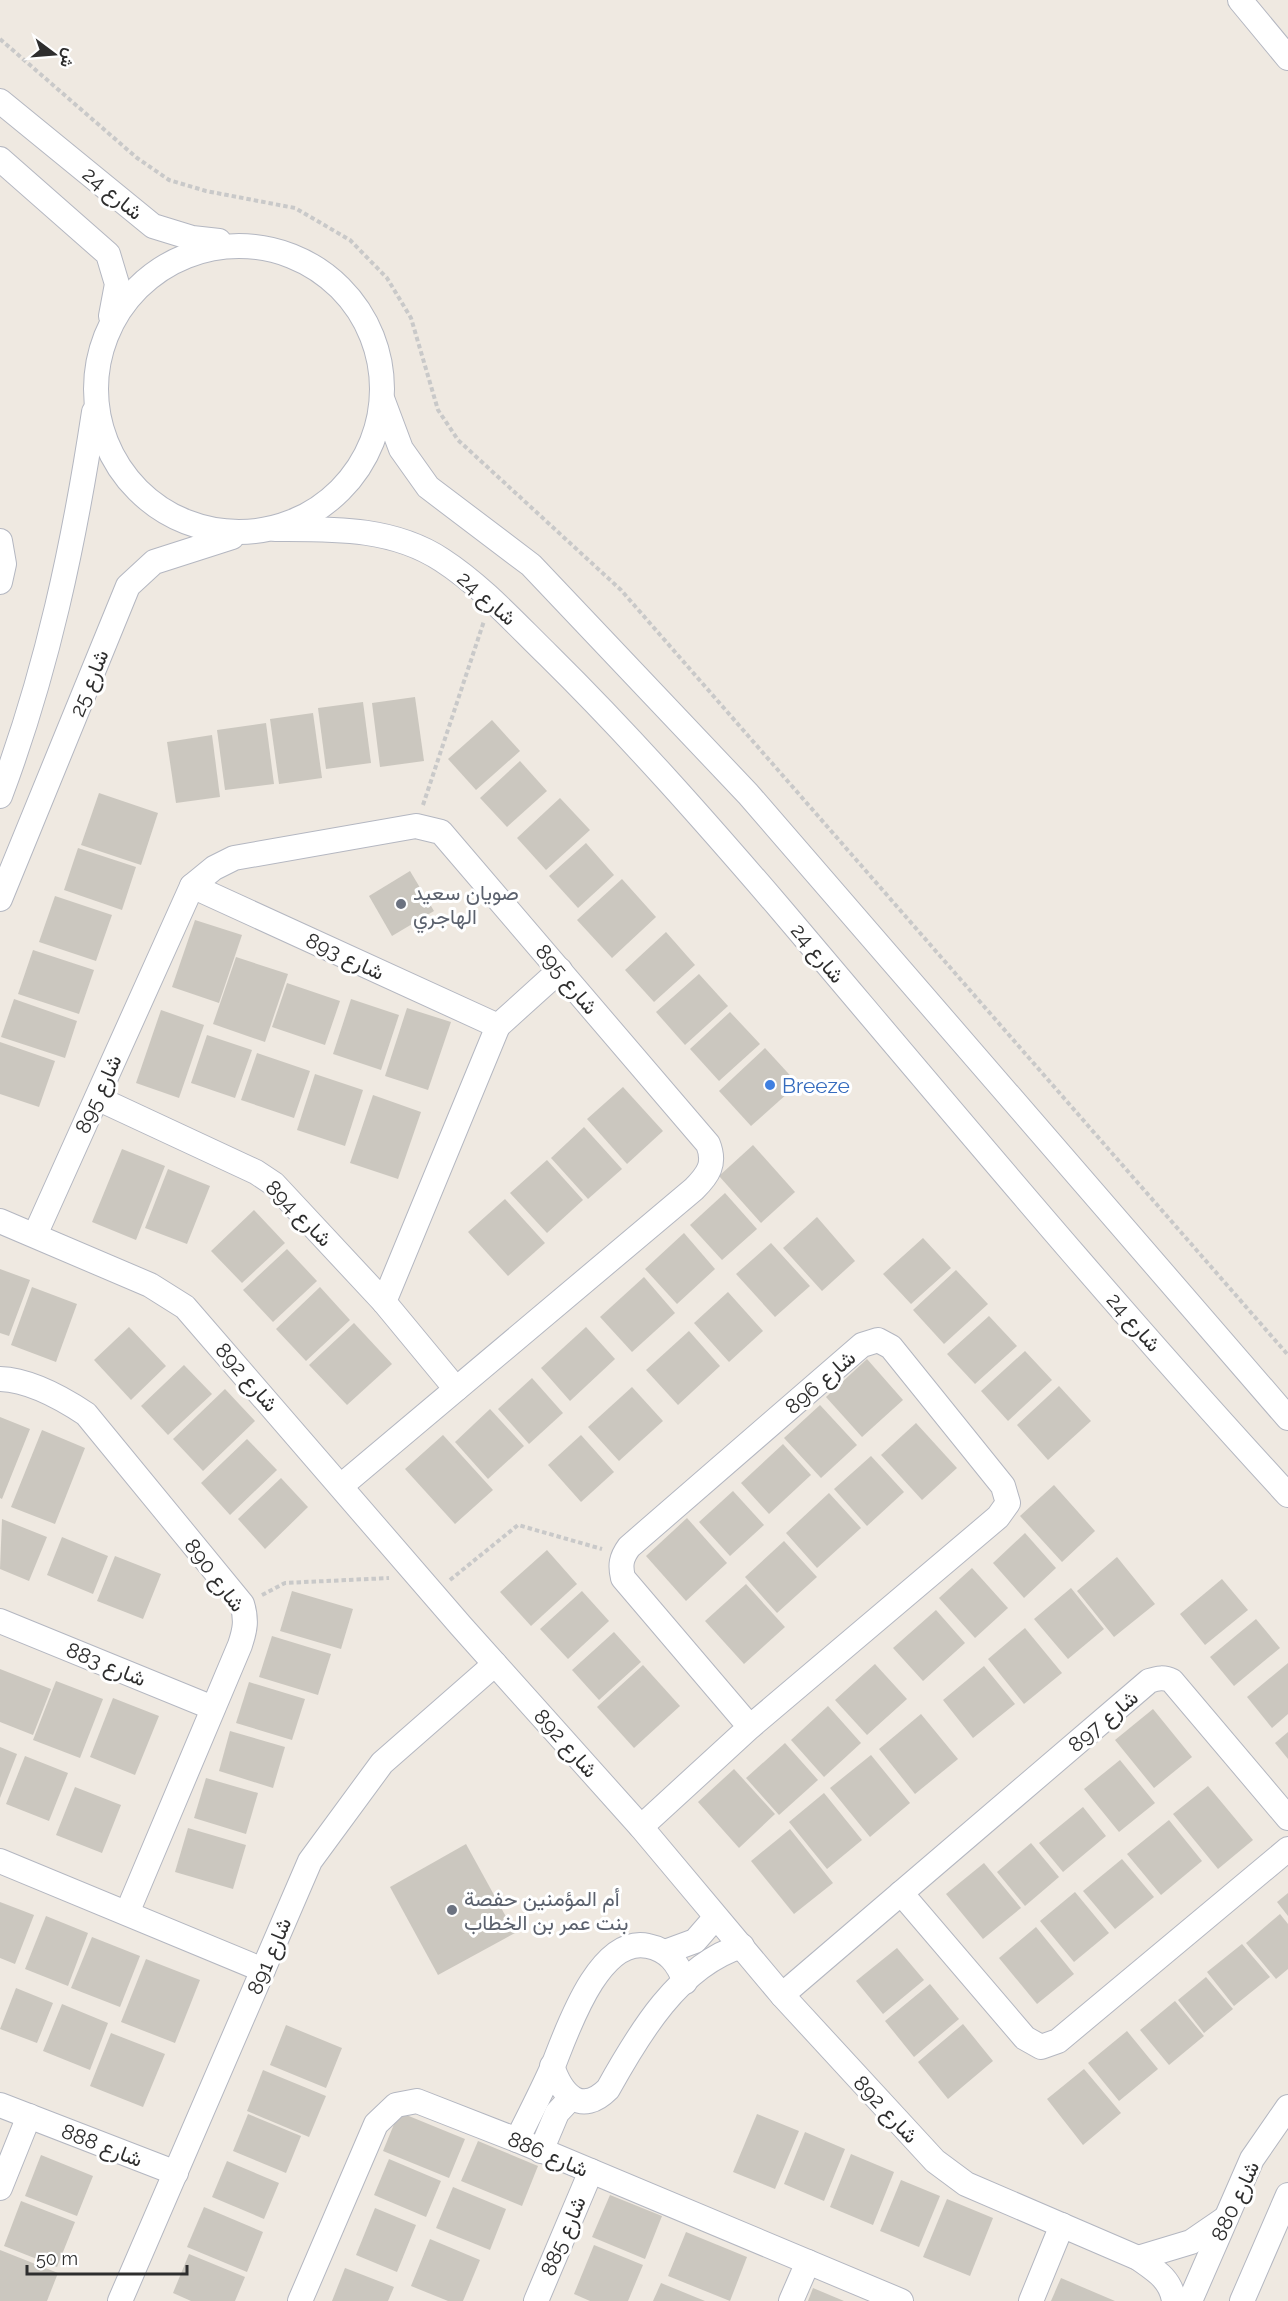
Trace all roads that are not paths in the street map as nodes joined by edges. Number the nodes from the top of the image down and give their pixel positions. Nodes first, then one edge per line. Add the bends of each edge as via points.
1 (1240, 0) edge
2 (1288, 58) edge
3 (0, 101) edge
4 (0, 159) edge
5 (245, 244) junction
6 (110, 325) junction
7 (95, 401) junction
8 (383, 401) junction
9 (275, 529) junction
10 (243, 534) junction
11 (0, 541) edge
12 (0, 582) edge
13 (9, 751) edge
14 (0, 796) edge
15 (192, 886) junction
16 (0, 900) edge
17 (560, 970) junction
18 (498, 1026) junction
19 (97, 1098) junction
20 (0, 1221) edge
21 (35, 1235) junction
22 (384, 1302) junction
23 (0, 1379) edge
24 (456, 1389) junction
25 (1288, 1418) edge
26 (341, 1486) junction
27 (1288, 1495) edge
28 (0, 1621) edge
29 (495, 1664) junction
30 (213, 1708) junction
31 (750, 1727) junction
32 (1288, 1818) edge
33 (641, 1827) junction
34 (1288, 1849) edge
35 (0, 1861) edge
36 (901, 1893) junction
37 (127, 1913) junction
38 (715, 1918) junction
39 (742, 1946) junction
40 (666, 1952) junction
41 (263, 1970) junction
42 (685, 1982) junction
43 (782, 1995) junction
44 (552, 2066) junction
45 (571, 2098) junction
46 (0, 2104) edge
47 (1288, 2107) edge
48 (29, 2116) junction
49 (517, 2140) junction
50 (541, 2151) junction
51 (591, 2171) junction
52 (176, 2173) junction
53 (0, 2188) edge
54 (1288, 2195) edge
55 (1226, 2218) junction
56 (1062, 2225) junction
57 (1138, 2258) junction
58 (808, 2262) junction
59 (120, 2301) edge
60 (300, 2301) edge
61 (536, 2301) edge
62 (791, 2301) edge
63 (901, 2301) edge
64 (1031, 2301) edge
65 (1174, 2301) edge
66 (1190, 2301) edge
67 (1242, 2301) edge

1 - 2 street
3 - 5 street, شارع 24 via 153,226 192,238
4 - 6 street via 108,254 117,284
5 - 6 street via 204,249 165,264 133,291
5 - 8 street via 291,254 331,277 362,312 379,355
6 - 7 street via 97,362
7 - 10 street via 111,453 128,481 160,510 199,528
7 - 13 street via 79,512 59,607
8 - 9 street via 372,445 349,482 315,512
8 - 25 street via 401,449 428,487 531,565 748,794
9 - 10 street
9 - 27 street, شارع 24 via 348,529 392,537 441,558 492,599 614,720 720,839 1093,1276
10 - 16 street, شارع 25 via 185,549 154,562 128,586
11 - 12 street via 4,564
13 - 14 street
15 - 17 street, شارع 895 via 234,858 416,826 441,832
15 - 18 street, شارع 893
15 - 19 street, شارع 895
17 - 18 street
17 - 24 street, شارع 895 via 708,1144 712,1164 694,1190
18 - 22 street
19 - 21 street, شارع 895
19 - 22 street, شارع 894 via 274,1184
20 - 21 street, شارع 892
21 - 26 street, شارع 892 via 150,1285 185,1307
22 - 24 street, شارع 894
23 - 30 street, شارع 890 via 24,1383 86,1414 242,1605 246,1628
24 - 26 street, شارع 895
26 - 29 street, شارع 892
28 - 30 street, شارع 883
29 - 33 street, شارع 892
29 - 41 street, شارع 891 via 382,1763 344,1812 310,1862
30 - 37 street, شارع 890
31 - 31 street, شارع 896 via 998,1517 1008,1503 1003,1486 891,1347 878,1340 844,1361 623,1556 623,1578
31 - 33 street, شارع 896
32 - 36 street, شارع 897 via 1172,1681 1157,1678
33 - 38 street, شارع 892
34 - 36 street via 1058,2041 1041,2047 1025,2038
35 - 37 street
36 - 43 street, شارع 897
37 - 41 street
38 - 39 street, شارع 892
38 - 40 street via 695,1941
39 - 42 street via 722,1954
39 - 43 street, شارع 892
40 - 42 street
40 - 44 street via 641,1944 630,1945 613,1956 597,1973 577,2008
41 - 52 street, شارع 891
42 - 45 street via 650,2017 609,2089 588,2101
43 - 56 street, شارع 892 via 935,2162 966,2184
44 - 45 street via 562,2091
44 - 49 street
45 - 50 street via 557,2112
46 - 48 street, شارع 888
47 - 55 street, شارع 880 via 1252,2159
48 - 52 street, شارع 888
48 - 53 street
49 - 50 street, شارع 886
49 - 60 street, شارع 886 via 417,2101 396,2105 376,2124
50 - 51 street, شارع 886
51 - 58 street, شارع 886
51 - 61 street, شارع 885
52 - 59 street, شارع 891
54 - 67 street
55 - 57 street via 1191,2242
55 - 66 street, شارع 880
56 - 57 street, شارع 892
56 - 64 street
57 - 65 street, شارع 892 via 1163,2275
58 - 62 street
58 - 63 street, شارع 886

